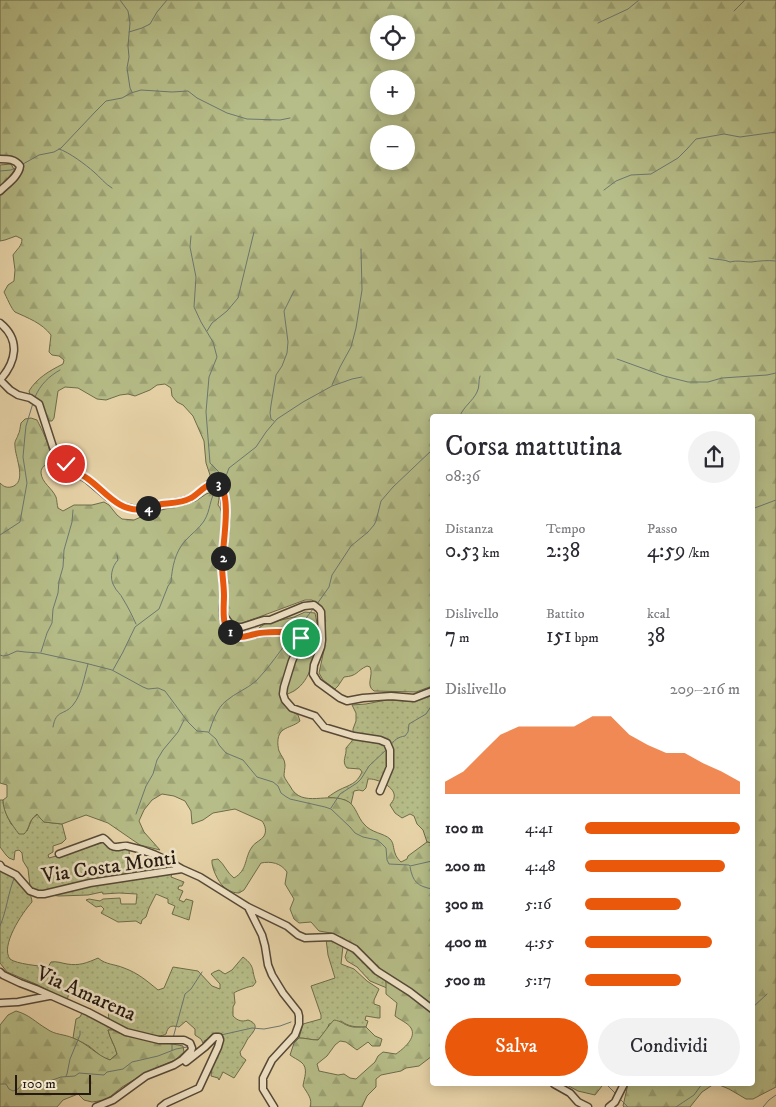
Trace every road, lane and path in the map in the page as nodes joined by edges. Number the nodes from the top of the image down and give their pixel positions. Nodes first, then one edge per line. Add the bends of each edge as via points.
1 (0, 159) edge
2 (0, 191) edge
3 (0, 323) edge
4 (0, 380) edge
5 (223, 610) junction
6 (430, 692) edge
7 (380, 790) dead end
8 (59, 854) dead end
9 (0, 865) edge
10 (182, 869) junction
11 (248, 907) junction
12 (0, 972) edge
13 (50, 996) junction
14 (0, 1003) edge
15 (430, 1008) edge
16 (164, 1069) junction
17 (558, 1086) edge
18 (623, 1086) edge
19 (272, 1105) edge
20 (96, 1107) edge
21 (161, 1107) edge
22 (588, 1107) edge
23 (610, 1107) edge

1 - 2 street via 15,161 20,169
3 - 4 street via 9,333 15,351
4 - 5 street via 18,395 39,404 59,456 116,503 141,509 192,498 209,484 220,486 224,494 226,520 222,564
5 - 6 street via 230,624 238,628 311,604 317,607 321,612 322,640 314,665 314,677 342,700 391,696 414,698
5 - 7 street via 225,624 239,637 299,633 301,641 292,661 284,698 290,706 315,716 324,727 387,743 390,768
8 - 10 street via 103,838 113,846 137,849
9 - 10 street, Via Costa Monti via 38,894 90,882
10 - 11 street, Via Costa Monti
11 - 15 street, Via Costa Monti via 305,938 332,937 355,949 377,971
11 - 19 street via 262,935 272,974 299,1016 295,1035 272,1060 263,1078 263,1088
12 - 13 street, Via Amarena
13 - 14 street
13 - 16 street, Via Amarena via 126,1032 159,1040 189,1042 192,1049 189,1054
16 - 20 street, Via Amarena via 146,1076 114,1100
16 - 21 street via 183,1064 219,1037 218,1047 199,1088
17 - 22 street
18 - 23 street

